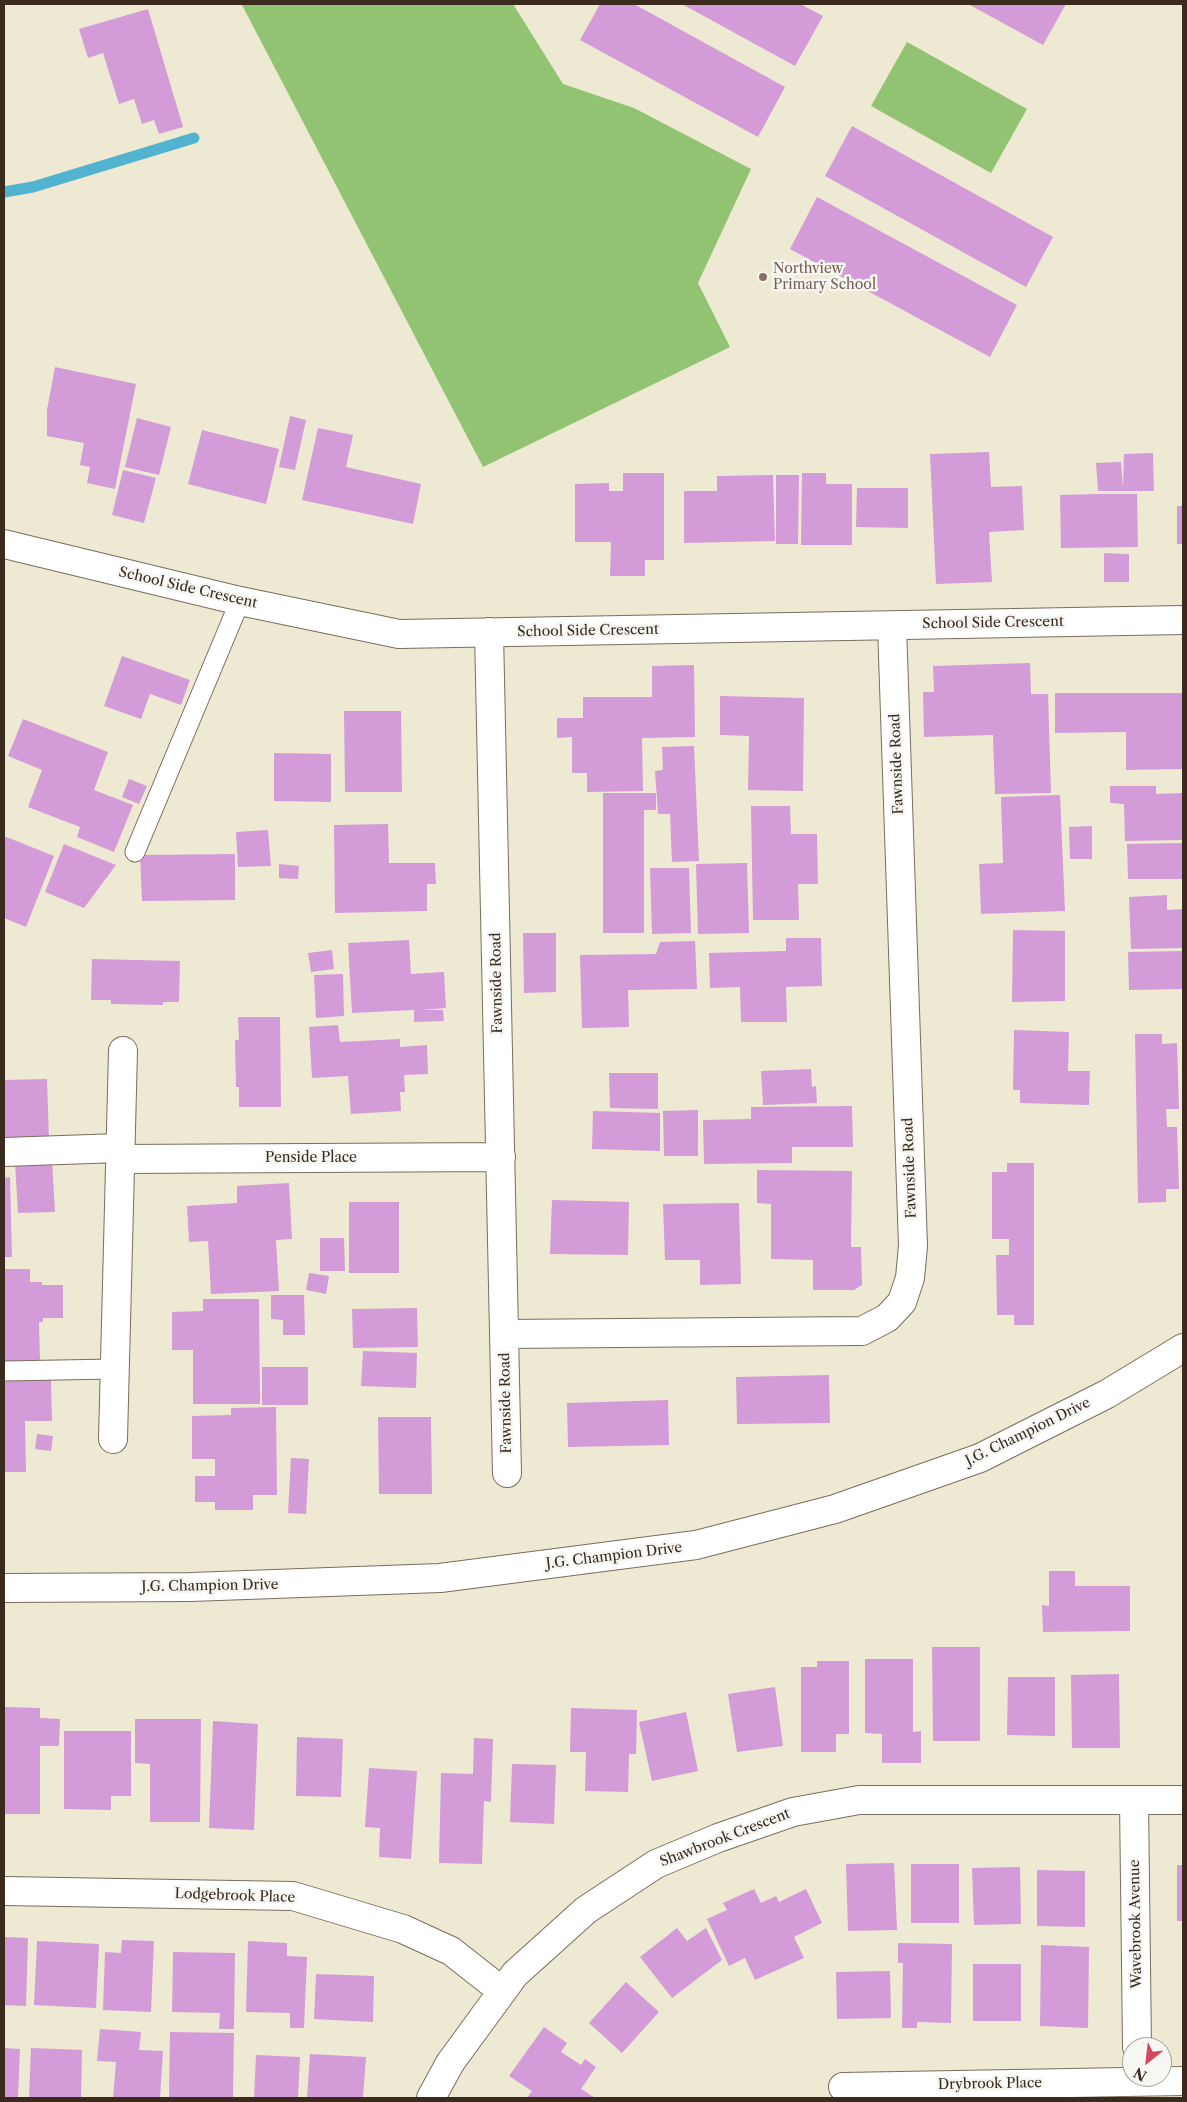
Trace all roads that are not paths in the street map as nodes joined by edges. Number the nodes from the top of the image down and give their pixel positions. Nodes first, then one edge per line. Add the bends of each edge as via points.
1 (4, 544) edge
2 (240, 601) junction
3 (1183, 620) edge
4 (892, 626) junction
5 (489, 632) junction
6 (135, 852) dead end
7 (123, 1051) dead end
8 (4, 1152) edge
9 (120, 1154) junction
10 (501, 1157) junction
11 (504, 1334) junction
12 (1183, 1348) edge
13 (114, 1369) junction
14 (4, 1371) edge
15 (113, 1439) dead end
16 (507, 1473) dead end
17 (4, 1588) edge
18 (1134, 1800) junction
19 (1183, 1800) edge
20 (4, 1891) edge
21 (502, 1991) junction
22 (1137, 2037) edge
23 (1122, 2086) edge
24 (843, 2087) dead end
25 (431, 2098) edge

1 - 2 street, School Side Crescent
2 - 5 street, School Side Crescent via 399,634
2 - 6 lane
3 - 4 street, School Side Crescent
4 - 5 street, School Side Crescent
4 - 11 street, Fawnside Road via 913,1246 910,1278 902,1302 888,1318 862,1331
5 - 10 street, Fawnside Road
7 - 9 street
8 - 9 street, Penside Place
9 - 10 street, Penside Place
9 - 13 street
10 - 11 street, Fawnside Road
11 - 16 street, Fawnside Road
12 - 17 street, J.G. Champion Drive via 1107,1394 980,1458 835,1509 696,1545 440,1578 191,1587
13 - 14 lane
13 - 15 street
18 - 19 street, Shawbrook Crescent
18 - 21 street, Shawbrook Crescent via 859,1800 793,1812 656,1864 586,1910 515,1974
18 - 22 street, Wavebrook Avenue
20 - 21 street, Lodgebrook Place via 293,1896 403,1929 451,1951
21 - 25 street, Shawbrook Crescent via 450,2063
23 - 24 street, Drybrook Place

